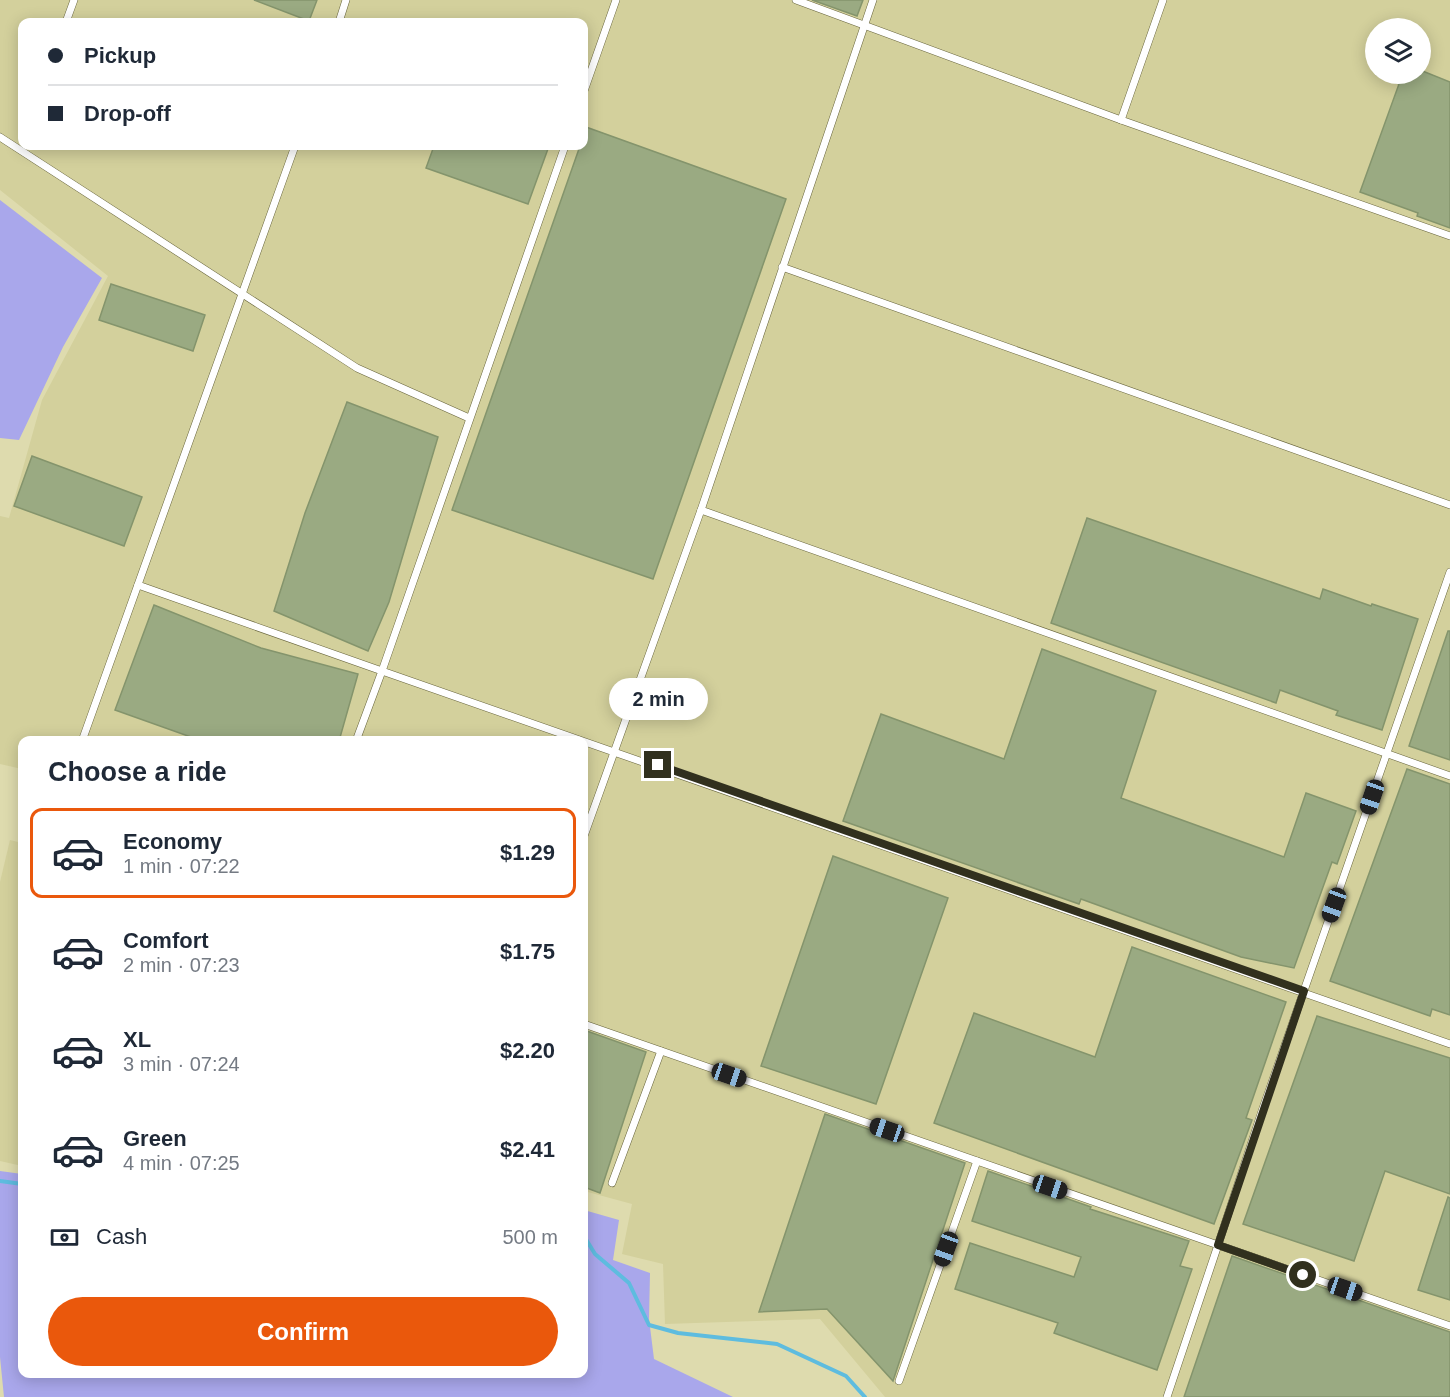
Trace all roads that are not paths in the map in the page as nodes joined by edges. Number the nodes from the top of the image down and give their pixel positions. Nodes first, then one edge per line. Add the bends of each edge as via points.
1 (74, 0) edge
2 (346, 0) edge
3 (616, 0) edge
4 (796, 0) edge
5 (873, 0) edge
6 (1163, 0) edge
7 (67, 18) edge
8 (340, 18) edge
9 (864, 24) junction
10 (588, 80) edge
11 (1121, 120) junction
12 (0, 136) edge
13 (18, 146) edge
14 (25, 150) edge
15 (295, 150) edge
16 (564, 150) edge
17 (1450, 236) edge
18 (782, 267) junction
19 (243, 295) junction
20 (469, 418) junction
21 (1450, 505) edge
22 (701, 510) junction
23 (1450, 572) edge
24 (138, 585) junction
25 (382, 671) junction
26 (84, 736) edge
27 (358, 736) edge
28 (574, 736) edge
29 (588, 741) edge
30 (613, 749) junction
31 (1387, 754) junction
32 (1450, 776) edge
33 (588, 824) edge
34 (1304, 991) junction
35 (588, 1025) edge
36 (1450, 1044) edge
37 (661, 1051) junction
38 (977, 1161) junction
39 (612, 1184) dead end
40 (1218, 1245) junction
41 (1450, 1326) edge
42 (899, 1381) dead end
43 (1167, 1397) edge

1 - 7 lane
2 - 8 lane
3 - 10 lane
4 - 9 lane
5 - 9 lane
6 - 11 lane
9 - 11 lane
9 - 18 lane
11 - 17 lane
12 - 13 lane
14 - 19 lane
15 - 19 lane
16 - 20 lane
18 - 21 lane
18 - 22 lane
19 - 20 lane via 357,368
19 - 24 lane
20 - 25 lane
22 - 30 lane
22 - 31 lane
23 - 31 lane
24 - 25 lane
24 - 26 lane
25 - 27 lane
25 - 28 lane
29 - 30 lane
30 - 33 lane
30 - 34 lane
31 - 32 lane
31 - 34 lane
34 - 36 lane
34 - 40 lane
35 - 37 lane
37 - 38 lane
37 - 39 lane
38 - 40 lane
38 - 42 lane
40 - 41 lane
40 - 43 lane

